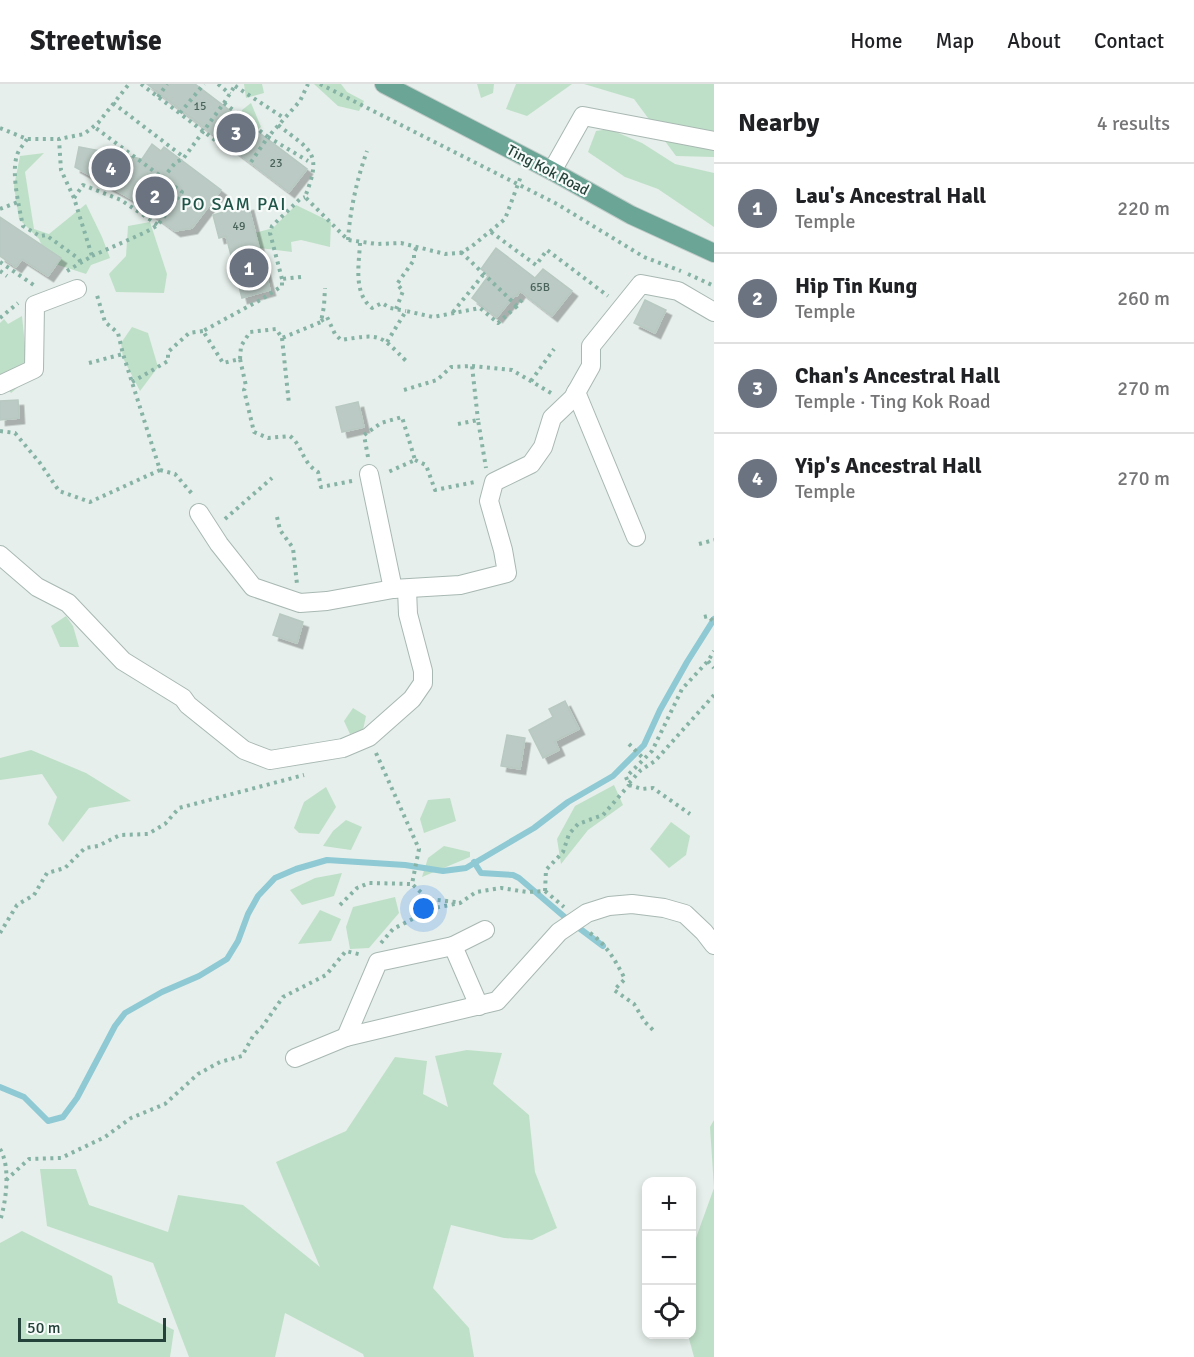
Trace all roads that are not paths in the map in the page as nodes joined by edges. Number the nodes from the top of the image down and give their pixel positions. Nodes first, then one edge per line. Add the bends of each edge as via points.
1 (384, 84) edge
2 (714, 141) edge
3 (552, 171) junction
4 (714, 253) edge
5 (85, 286) road end
6 (714, 312) edge
7 (0, 385) edge
8 (572, 398) junction
9 (370, 476) road end
10 (202, 514) road end
11 (636, 537) dead end
12 (0, 555) edge
13 (400, 589) junction
14 (485, 930) dead end
15 (714, 945) edge
16 (453, 946) junction
17 (479, 1006) junction
18 (346, 1037) junction
19 (295, 1058) dead end

1 - 3 main road, Ting Kok Road
2 - 3 street via 583,116
3 - 4 main road, Ting Kok Road via 631,215
5 - 7 street via 36,305 34,369
6 - 8 street via 678,291 641,284 591,346 591,366
8 - 11 street
8 - 13 street via 552,418 543,447 531,464 494,482 489,501 507,573 460,585
9 - 13 street
10 - 13 street via 219,544 253,587 299,603
12 - 13 street via 37,587 68,603 123,661 183,698 244,750 270,760 343,748 369,737 412,699 423,682 423,671
14 - 16 street
15 - 17 street via 685,914 632,904 609,906 587,913 560,932 497,1001
16 - 17 street
16 - 18 street via 378,962
17 - 18 street
18 - 19 street

